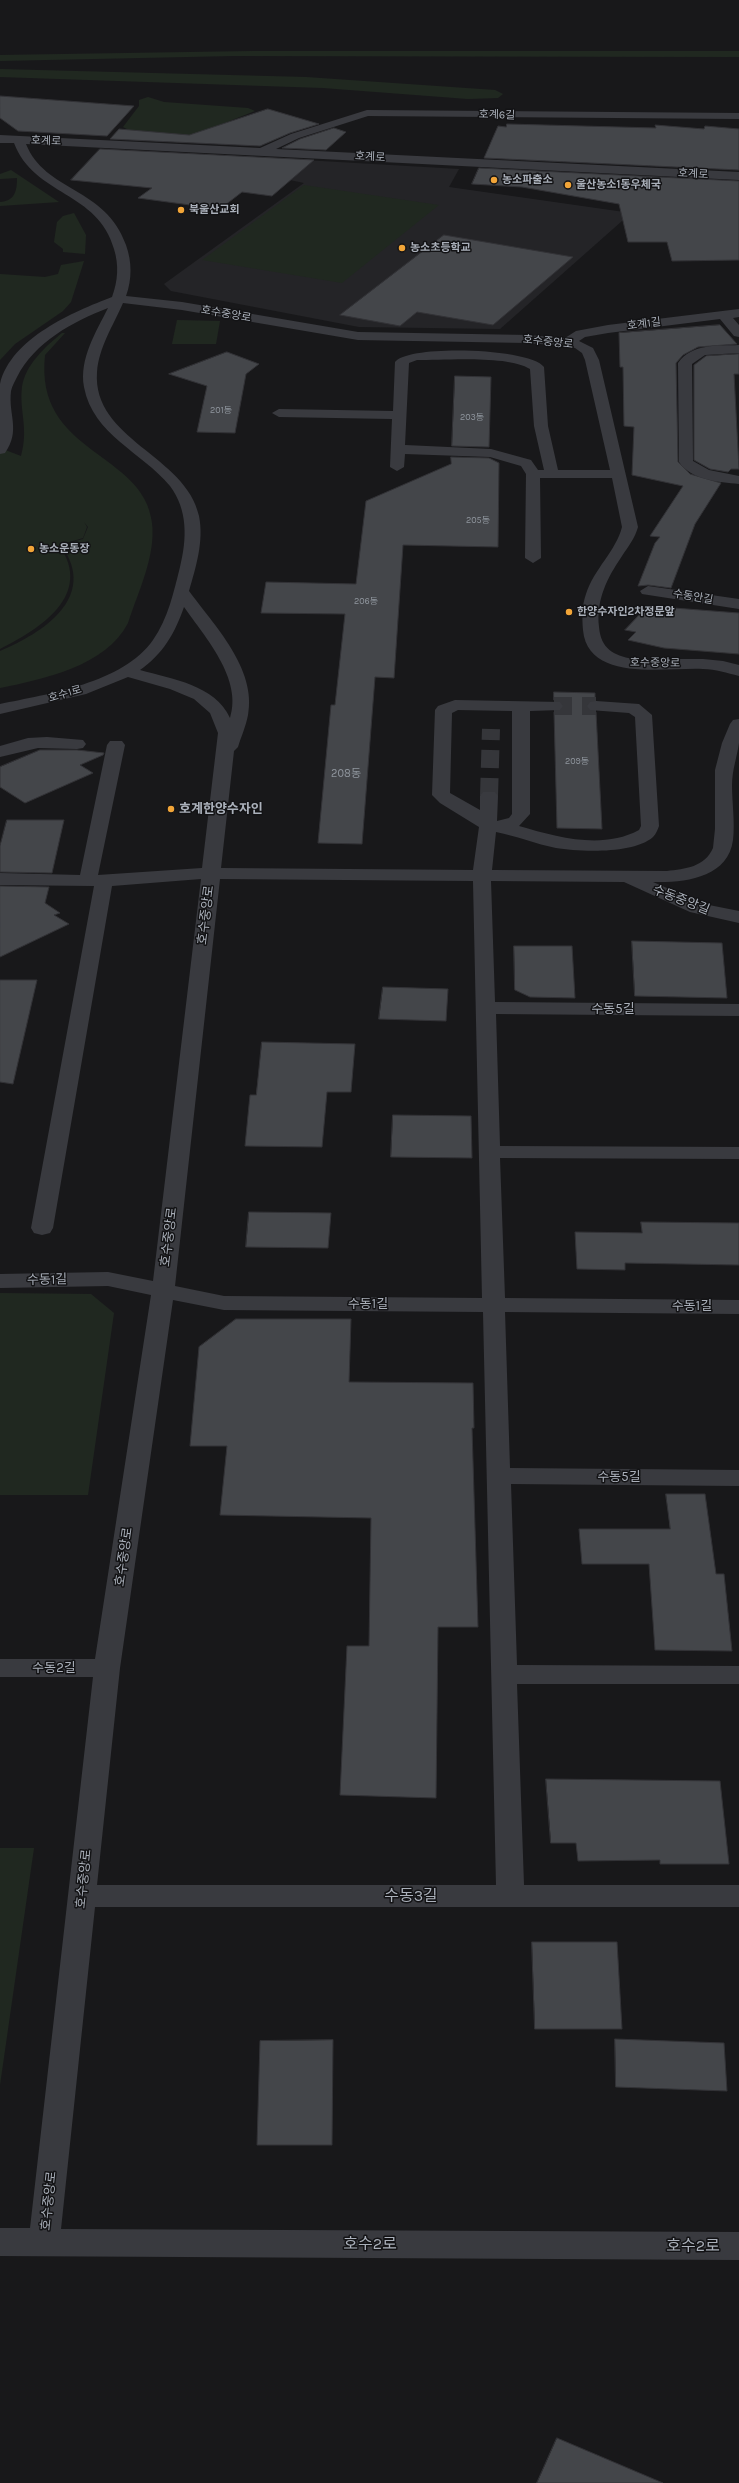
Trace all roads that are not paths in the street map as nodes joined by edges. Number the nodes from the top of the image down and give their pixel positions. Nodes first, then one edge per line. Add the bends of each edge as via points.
1 (739, 116) edge
2 (0, 139) edge
3 (19, 140) junction
4 (263, 151) junction
5 (739, 176) edge
6 (118, 299) junction
7 (739, 313) edge
8 (723, 315) junction
9 (739, 333) edge
10 (567, 342) junction
11 (739, 349) edge
12 (279, 413) dead end
13 (400, 415) junction
14 (398, 449) junction
15 (0, 450) edge
16 (398, 467) dead end
17 (533, 474) junction
18 (552, 474) junction
19 (618, 474) junction
20 (739, 480) edge
21 (533, 558) dead end
22 (182, 591) junction
23 (648, 591) dead end
24 (739, 604) edge
25 (127, 671) junction
26 (739, 671) edge
27 (521, 705) junction
28 (554, 706) tunnel mouth
29 (596, 706) tunnel mouth
30 (0, 709) edge
31 (739, 724) edge
32 (77, 744) dead end
33 (116, 745) dead end
34 (0, 752) edge
35 (226, 756) junction
36 (489, 796) tunnel mouth
37 (495, 826) junction
38 (211, 874) junction
39 (482, 876) junction
40 (626, 876) junction
41 (0, 879) edge
42 (96, 881) junction
43 (739, 917) edge
44 (486, 1008) junction
45 (739, 1010) edge
46 (490, 1152) junction
47 (739, 1153) edge
48 (42, 1228) dead end
49 (0, 1281) edge
50 (163, 1292) junction
51 (494, 1305) junction
52 (739, 1307) edge
53 (499, 1476) junction
54 (739, 1478) edge
55 (0, 1668) edge
56 (107, 1668) junction
57 (504, 1674) junction
58 (739, 1675) edge
59 (82, 1896) junction
60 (510, 1896) junction
61 (739, 1896) edge
62 (0, 2242) edge
63 (44, 2242) junction
64 (739, 2246) edge

1 - 4 street, 호계6길 via 367,113 295,136
2 - 3 street, 호계로
3 - 4 street, 호계로
3 - 6 street via 21,152 29,164 88,202 103,215 114,231 122,256 124,276
4 - 5 street, 호계로
6 - 10 street, 호수중앙로 via 182,306 358,336 527,338
6 - 15 street via 87,310 64,323 29,348 19,360 4,390 7,430 6,440
6 - 22 street via 91,363 91,388 102,415 120,436 169,476 186,498 193,524 192,555
7 - 8 street, 호계1길
8 - 9 street
8 - 10 street, 호계1길 via 608,329 581,334
10 - 19 street, 호수중앙로 via 584,348 592,360
11 - 20 street via 700,352 690,356 685,363 686,462 692,469 702,473
12 - 13 street
13 - 14 street
13 - 18 street via 402,362 405,359 417,356 511,357 534,364 537,367 541,426
14 - 16 street
14 - 17 street via 498,454 526,463
17 - 18 street
17 - 21 street
18 - 19 street
19 - 26 street, 호수중앙로 via 630,527 628,535 595,588 591,599 590,619 595,649 603,656 622,662 718,664
22 - 25 street via 164,635 153,652
22 - 35 street via 227,656 239,683 240,714
23 - 24 street, 수동안길
25 - 30 street, 호수1로 via 95,685 52,698
25 - 35 street, 호수중앙로 via 172,684 203,698 217,710 227,733
27 - 28 street
27 - 37 street via 521,814 515,822
27 - 37 street via 455,705 444,710 441,795
29 - 37 street via 634,708 644,715 650,826 647,833 628,843 568,844 547,841
31 - 40 street, 호수중앙로 via 728,748 723,777 724,841 719,856 709,866 693,872 667,877
32 - 34 street via 28,742
33 - 42 street
35 - 38 street, 호수중앙로
36 - 37 street
37 - 39 street
38 - 39 street, 호수중앙로
38 - 42 street
38 - 50 street, 호수중앙로
39 - 40 street, 호수중앙로
39 - 44 street
40 - 43 street, 수동중앙길 via 662,895 699,908
41 - 42 street
42 - 48 street
44 - 45 street, 수동5길
44 - 46 street
46 - 47 street
46 - 51 street
49 - 50 street, 수동1길 via 108,1279
50 - 51 street, 수동1길 via 224,1302
50 - 56 street, 호수중앙로
51 - 52 street, 수동1길
51 - 53 street
53 - 54 street, 수동5길
53 - 57 street
55 - 56 street, 수동2길
56 - 59 street, 호수중앙로
57 - 58 street
57 - 60 street
59 - 60 street, 수동3길
59 - 63 street, 호수중앙로
60 - 61 street, 수동3길
62 - 63 street, 호수2로
63 - 64 street, 호수2로

